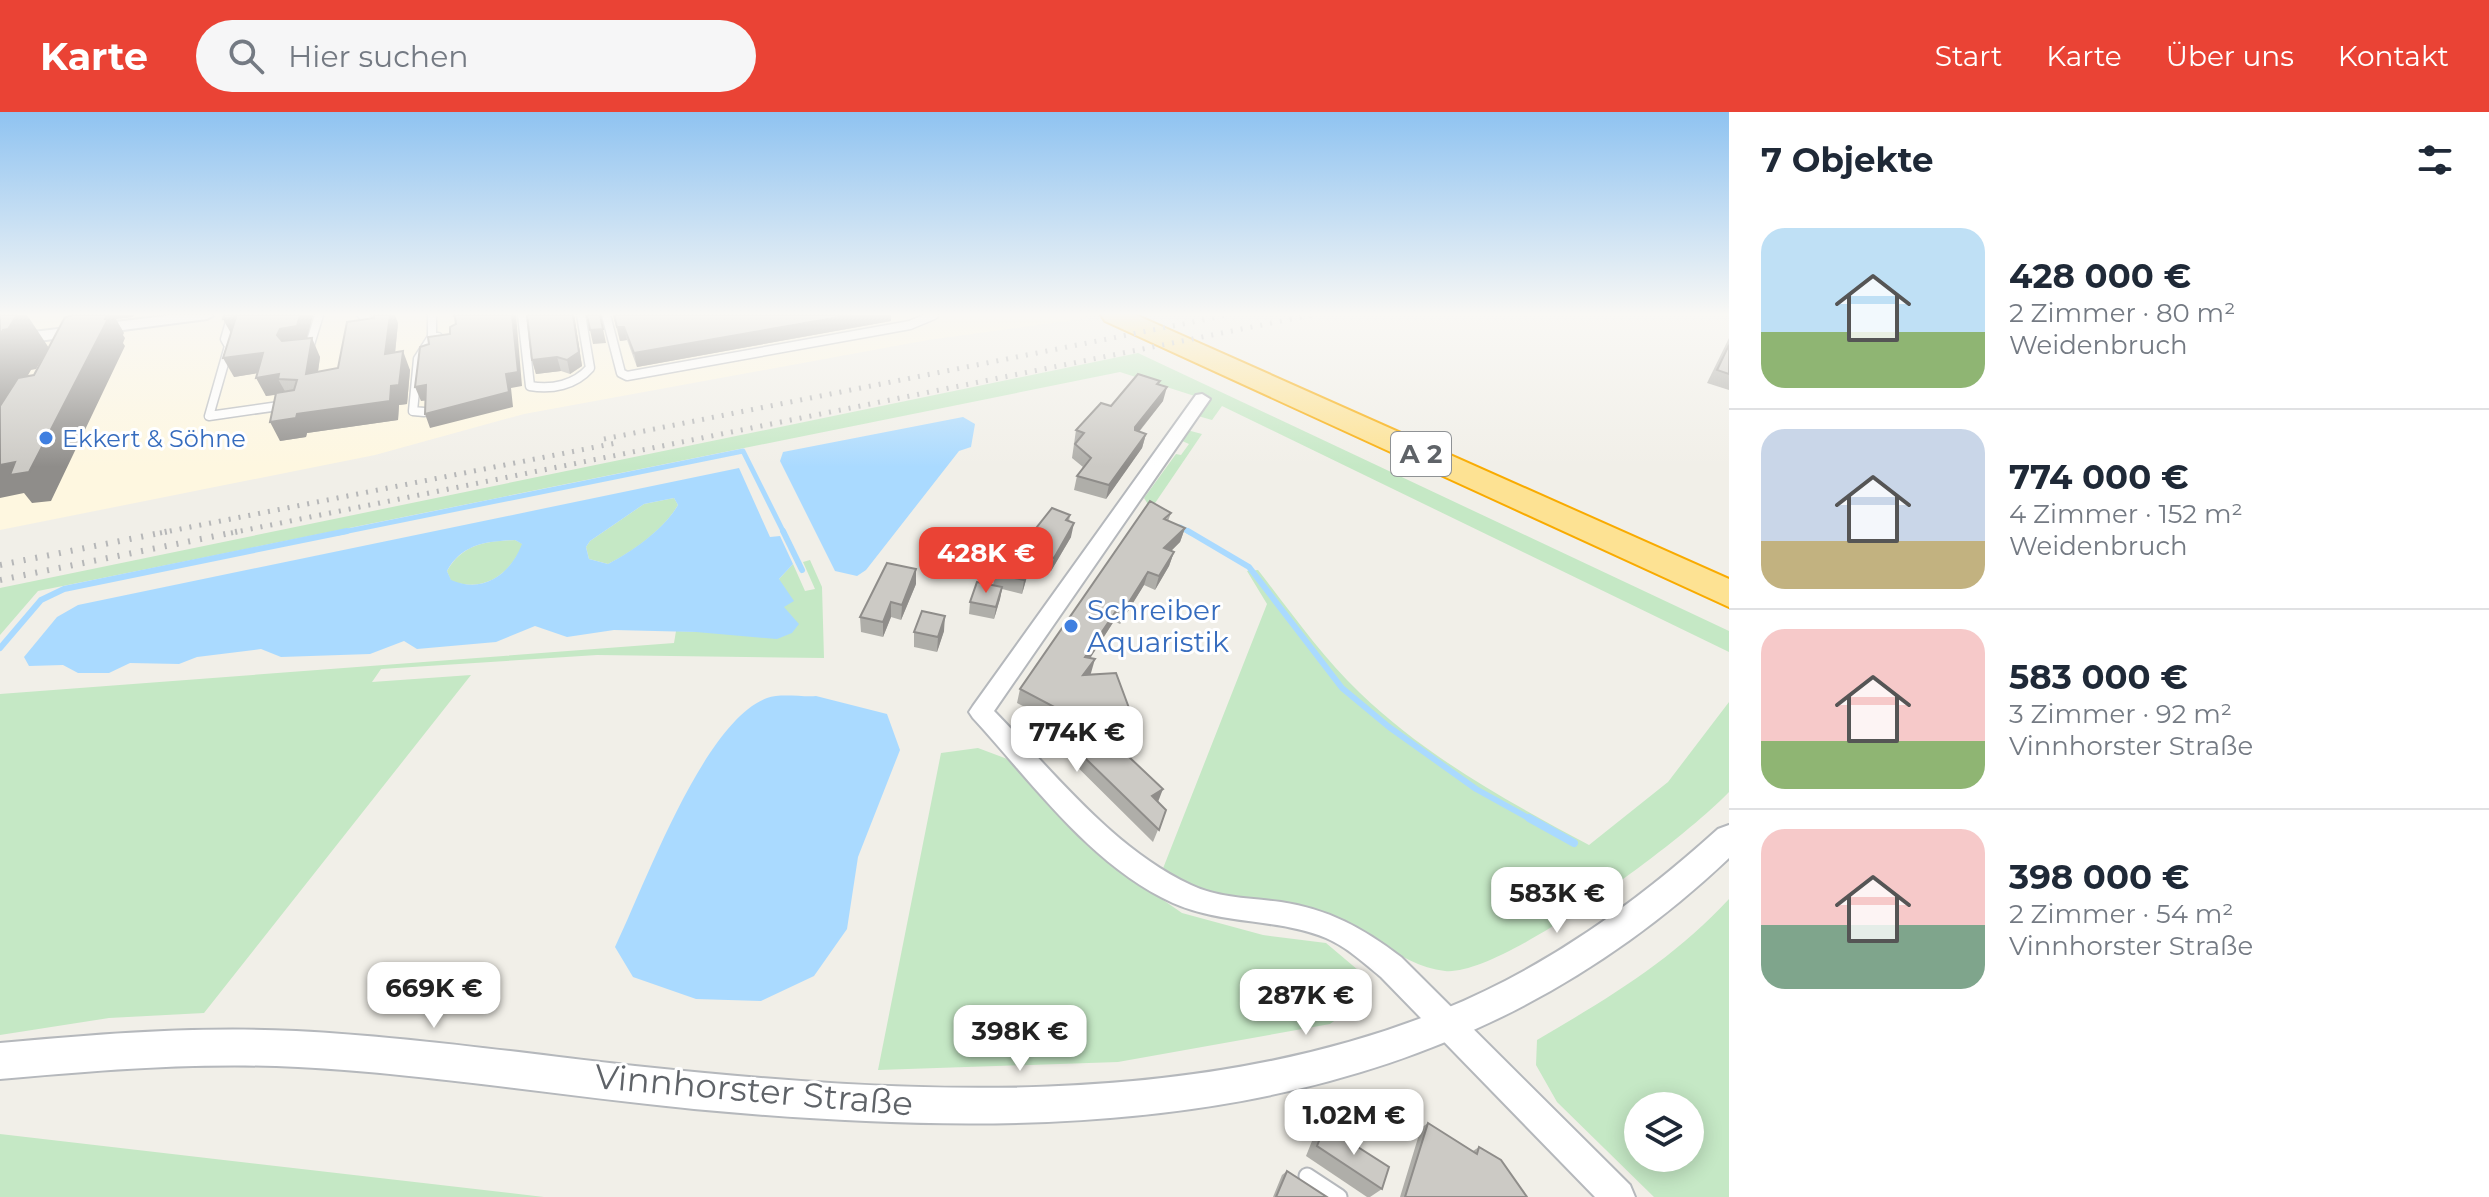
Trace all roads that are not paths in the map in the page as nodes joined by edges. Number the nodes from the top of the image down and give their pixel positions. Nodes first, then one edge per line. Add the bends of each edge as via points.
1 (223, 366) edge
2 (417, 366) edge
3 (528, 366) edge
4 (590, 366) edge
5 (619, 366) edge
6 (685, 366) edge
7 (1226, 366) edge
8 (1272, 366) edge
9 (1202, 399) dead end
10 (300, 403) edge
11 (424, 412) edge
12 (1729, 567) edge
13 (1729, 594) edge
14 (1729, 838) edge
15 (1449, 1025) junction
16 (0, 1061) edge
17 (1307, 1176) dead end
18 (1339, 1197) edge
19 (1618, 1197) edge

1 - 10 lane via 209,416
2 - 11 lane via 413,411
3 - 4 lane via 530,386 544,388 574,381
5 - 6 lane via 627,376
7 - 13 highway, A 2
8 - 12 highway, A 2
9 - 15 street via 981,712 1142,870 1182,894 1226,908 1334,928 1391,967
14 - 15 street, Vinnhorster Straße via 1687,878 1594,946
15 - 16 street, Vinnhorster Straße via 1286,1074 1176,1092 992,1105 867,1104 256,1048 113,1051
15 - 19 street
17 - 18 lane

